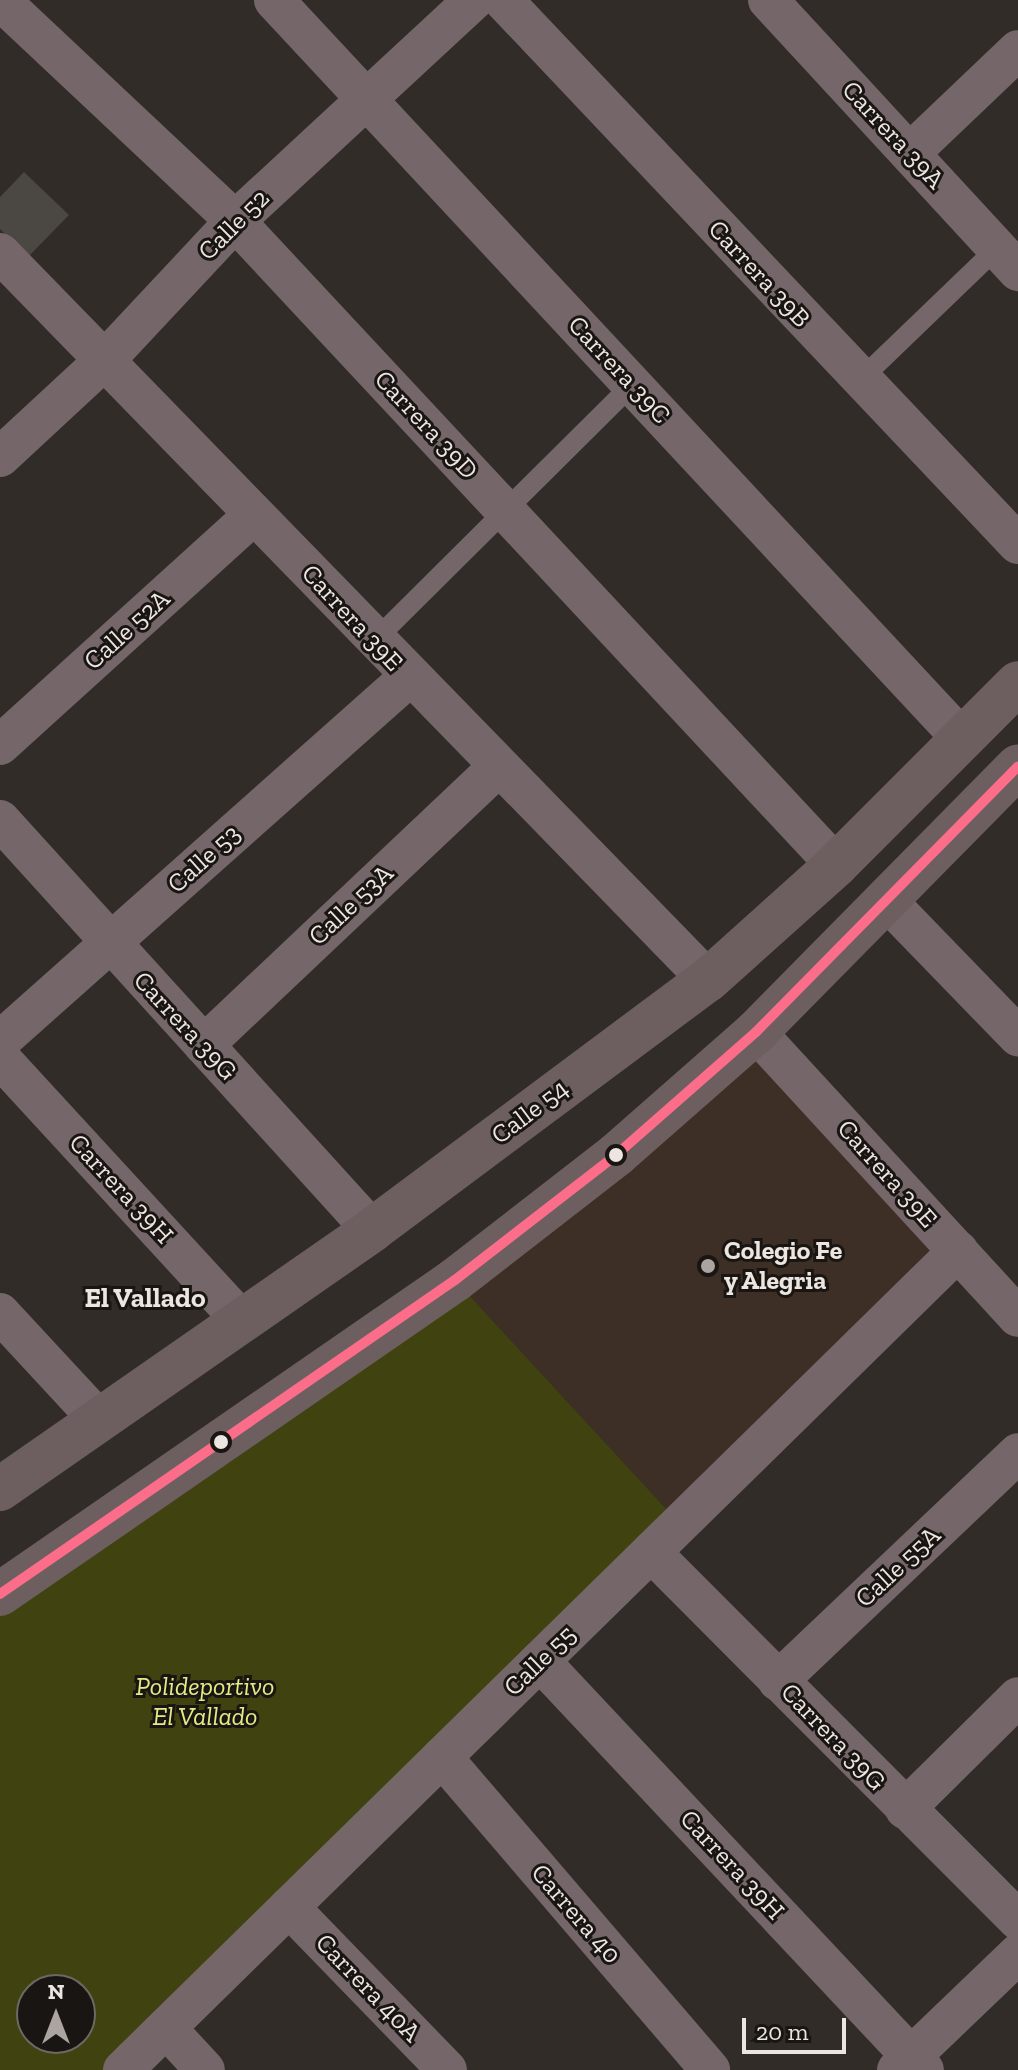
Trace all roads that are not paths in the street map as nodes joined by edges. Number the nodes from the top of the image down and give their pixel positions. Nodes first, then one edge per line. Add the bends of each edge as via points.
1 (0, 0) edge
2 (274, 0) edge
3 (474, 0) edge
4 (503, 0) edge
5 (768, 0) edge
6 (1018, 50) edge
7 (366, 100) junction
8 (910, 153) junction
9 (235, 221) junction
10 (0, 253) edge
11 (1008, 260) edge
12 (106, 359) junction
13 (859, 381) junction
14 (632, 385) junction
15 (0, 457) edge
16 (504, 509) junction
17 (254, 515) junction
18 (1018, 544) edge
19 (376, 639) junction
20 (408, 678) junction
21 (1018, 683) edge
22 (963, 740) junction
23 (0, 745) edge
24 (499, 766) junction
25 (1014, 778) edge
26 (0, 820) edge
27 (836, 865) junction
28 (886, 900) junction
29 (109, 944) junction
30 (708, 980) junction
31 (756, 1032) junction
32 (1018, 1036) edge
33 (0, 1041) edge
34 (204, 1045) junction
35 (0, 1058) edge
36 (372, 1230) junction
37 (958, 1251) junction
38 (0, 1313) edge
39 (1018, 1317) edge
40 (242, 1321) junction
41 (99, 1420) junction
42 (1018, 1453) edge
43 (0, 1489) edge
44 (651, 1552) junction
45 (0, 1594) edge
46 (540, 1661) junction
47 (778, 1681) junction
48 (1018, 1697) edge
49 (442, 1757) junction
50 (905, 1809) junction
51 (289, 1907) junction
52 (1018, 1920) edge
53 (1018, 1954) edge
54 (166, 2028) junction
55 (911, 2065) edge
56 (123, 2070) edge
57 (205, 2070) edge
58 (447, 2070) edge
59 (710, 2070) edge

1 - 9 street, Carrera 39D
2 - 7 street, Carrera 39C
3 - 7 street, Calle 52
4 - 13 street, Carrera 39B
5 - 8 street, Carrera 39A
6 - 8 street
7 - 9 street, Calle 52
7 - 14 street, Carrera 39C
8 - 11 street, Carrera 39A
9 - 12 street, Calle 52
9 - 16 street, Carrera 39D
10 - 12 street, Carrera 39E
11 - 13 lane
12 - 15 street, Calle 52
12 - 17 street, Carrera 39E
13 - 18 street, Carrera 39B
14 - 16 lane
14 - 22 street, Carrera 39C
16 - 19 lane
16 - 27 street, Carrera 39D
17 - 19 street, Carrera 39E
17 - 23 street, Calle 52A
19 - 20 street, Carrera 39E
20 - 24 street, Carrera 39E
20 - 29 street, Calle 53
21 - 22 main road, Calle 54
22 - 27 main road, Calle 54
24 - 30 street, Carrera 39E
24 - 34 street, Calle 53A
25 - 28 main road
26 - 29 street, Carrera 39G
27 - 30 main road, Calle 54
28 - 31 main road
28 - 32 street
29 - 33 street, Calle 53
29 - 34 street, Carrera 39G
30 - 36 main road, Calle 54
31 - 37 street, Carrera 39E
31 - 45 main road via 616,1155 455,1280
34 - 36 street, Carrera 39G
35 - 40 street, Carrera 39H
36 - 40 main road, Calle 54
37 - 39 street, Carrera 39E
37 - 44 street, Calle 55
38 - 41 street
40 - 41 main road, Calle 54
41 - 43 main road, Calle 54
42 - 47 street, Calle 55A
44 - 46 street, Calle 55
44 - 47 street, Carrera 39G
46 - 49 street, Calle 55
46 - 55 street, Carrera 39H
47 - 50 street, Carrera 39G
48 - 50 street
49 - 51 street, Calle 55
49 - 59 street, Carrera 40
50 - 52 street, Carrera 39G
51 - 54 street, Calle 55
51 - 58 street, Carrera 40A
53 - 55 street
54 - 56 street, Calle 55
54 - 57 street

